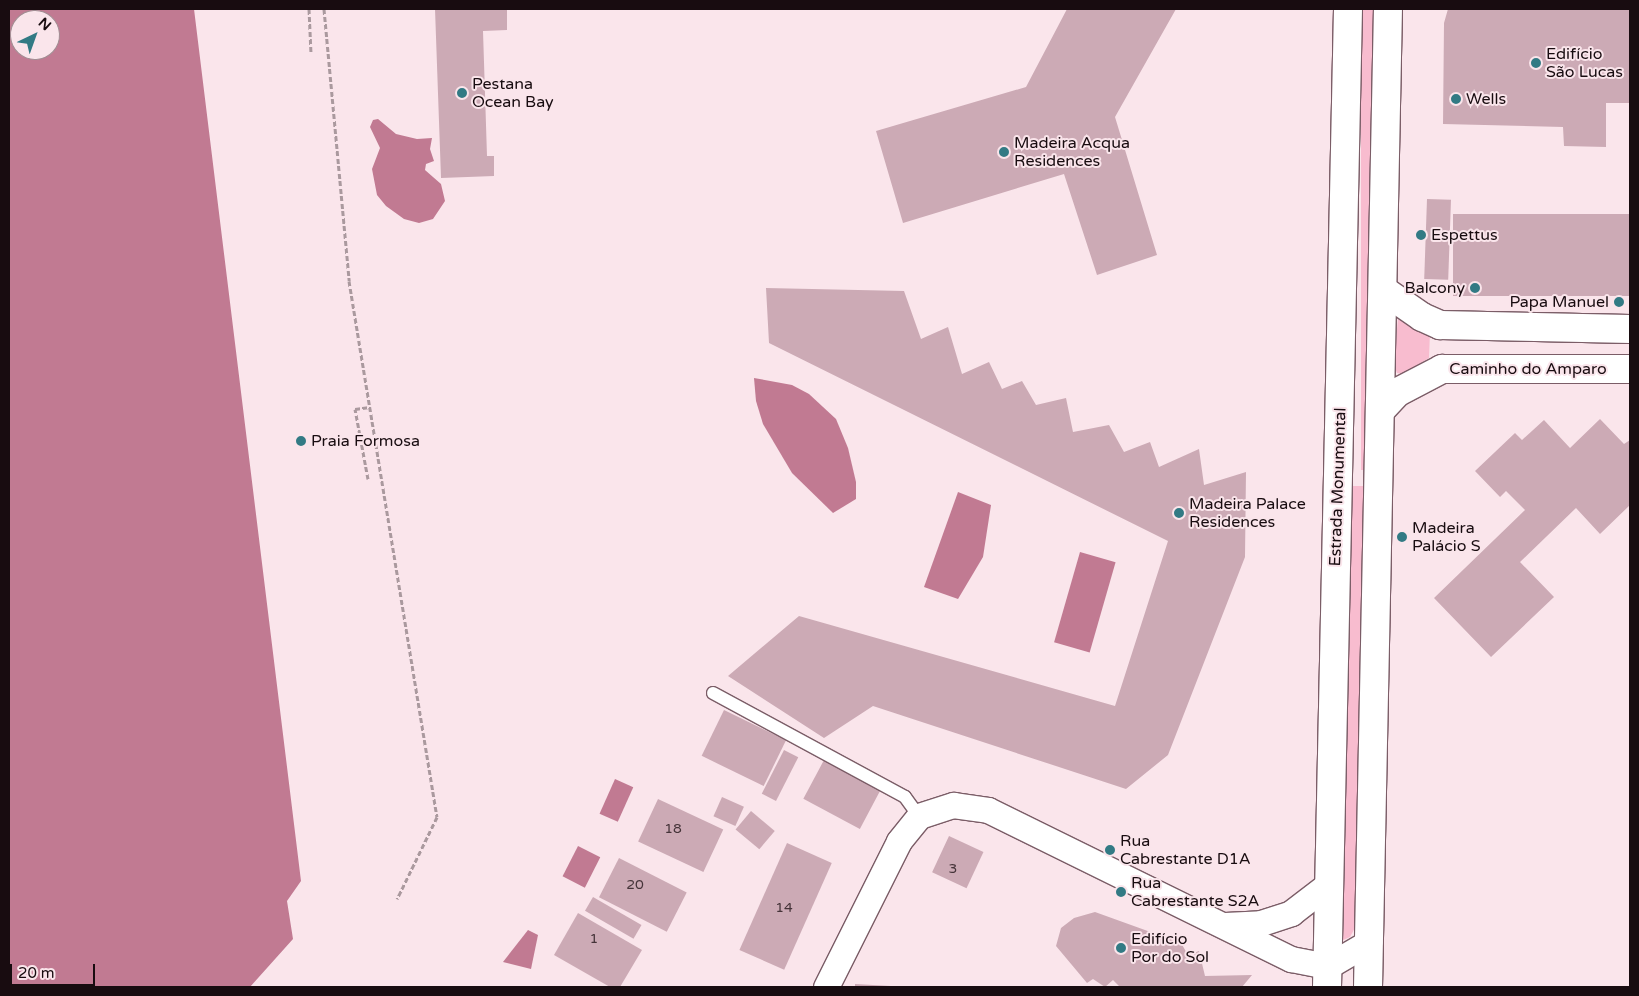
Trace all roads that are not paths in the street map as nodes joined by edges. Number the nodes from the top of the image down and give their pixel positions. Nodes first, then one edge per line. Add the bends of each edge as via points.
1 (1348, 9) edge
2 (1388, 9) edge
3 (1383, 290) junction
4 (1630, 329) edge
5 (1630, 369) edge
6 (1380, 411) junction
7 (713, 693) dead end
8 (919, 816) junction
9 (1330, 883) junction
10 (1225, 925) junction
11 (1369, 942) junction
12 (1327, 976) edge
13 (826, 987) edge
14 (1368, 987) edge

1 - 9 main road, Estrada Monumental
2 - 3 main road
3 - 4 main road via 1422,317 1440,325
3 - 6 main road
5 - 6 main road, Caminho do Amparo via 1442,369 1398,392
6 - 11 main road
7 - 8 lane via 905,797
8 - 10 street via 953,805 988,810
8 - 13 street via 899,841
9 - 10 street via 1291,912 1261,923
9 - 12 main road, Estrada Monumental
10 - 12 street
11 - 12 street
11 - 14 main road

